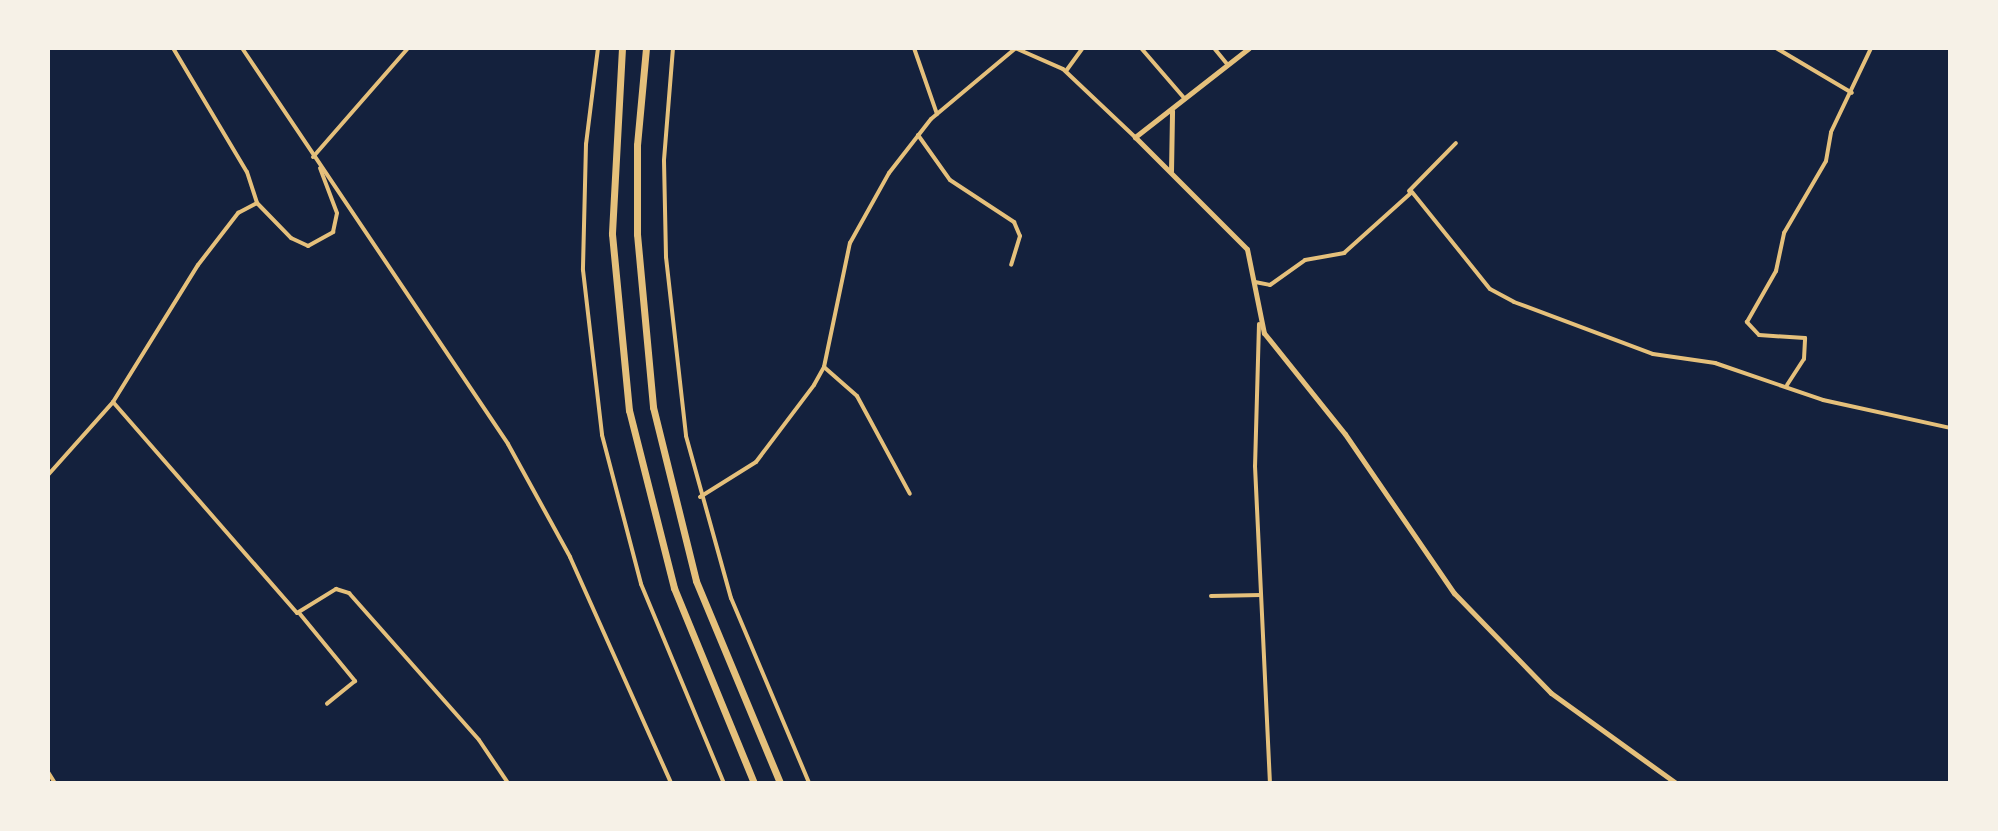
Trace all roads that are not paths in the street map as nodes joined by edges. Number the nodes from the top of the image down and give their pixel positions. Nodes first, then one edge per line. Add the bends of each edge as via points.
1 (173, 48) edge
2 (242, 48) edge
3 (408, 48) edge
4 (598, 48) edge
5 (622, 48) edge
6 (646, 48) edge
7 (673, 48) edge
8 (914, 48) edge
9 (1016, 48) edge
10 (1083, 48) edge
11 (1141, 48) edge
12 (1214, 48) edge
13 (1249, 48) edge
14 (1776, 48) edge
15 (1871, 48) edge
16 (1228, 65) junction
17 (1066, 71) junction
18 (1852, 93) junction
19 (1185, 99) junction
20 (1172, 110) junction
21 (937, 114) junction
22 (918, 135) junction
23 (1135, 137) junction
24 (1456, 143) dead end
25 (313, 157) junction
26 (319, 167) junction
27 (1171, 171) junction
28 (1408, 193) junction
29 (257, 203) junction
30 (1011, 265) dead end
31 (1255, 282) junction
32 (1259, 324) junction
33 (824, 367) junction
34 (1787, 385) junction
35 (113, 402) junction
36 (1950, 428) edge
37 (48, 475) edge
38 (910, 494) dead end
39 (699, 497) junction
40 (1261, 595) junction
41 (1211, 596) dead end
42 (300, 614) junction
43 (327, 704) dead end
44 (48, 772) edge
45 (55, 783) edge
46 (508, 783) edge
47 (671, 783) edge
48 (724, 783) edge
49 (754, 783) edge
50 (780, 783) edge
51 (809, 783) edge
52 (1270, 783) edge
53 (1676, 783) edge

1 - 29 street via 247,172
2 - 25 street
3 - 25 street
4 - 48 street via 586,144 583,270 602,435 641,584
5 - 49 highway via 612,234 629,410 649,502 689,632
6 - 50 highway via 637,234 653,407 696,581
7 - 39 street via 664,161 666,257 678,378
8 - 21 street
9 - 17 street
9 - 21 street
10 - 17 street
11 - 19 street
12 - 16 street
13 - 16 street
14 - 18 street
15 - 18 street
16 - 19 street
17 - 23 street
18 - 34 street via 1831,132 1819,175 1784,233 1776,271 1747,322 1748,330 1759,335 1805,338 1804,359
19 - 20 street
20 - 23 street
20 - 27 street
21 - 22 street
22 - 30 street via 950,180 1014,222 1020,236
22 - 33 street via 870,203 850,243
23 - 27 street
24 - 28 street
25 - 26 street
26 - 29 street via 337,213 326,241 299,244
26 - 47 street via 508,444 570,557
27 - 31 street via 1238,237 1251,258
28 - 31 street via 1344,253 1305,260 1270,285
28 - 34 street via 1416,193 1496,293 1653,354 1715,363
29 - 35 street via 238,213 222,231
31 - 32 street
32 - 40 street via 1255,466
32 - 53 street via 1480,623 1551,693
33 - 38 street via 857,396
33 - 39 street via 786,429 756,462
34 - 36 street via 1823,400
35 - 37 street
35 - 42 street
39 - 51 street via 731,598
40 - 41 street
40 - 52 street
42 - 43 street via 355,681
42 - 46 street via 336,589 349,593 479,740
44 - 45 street

